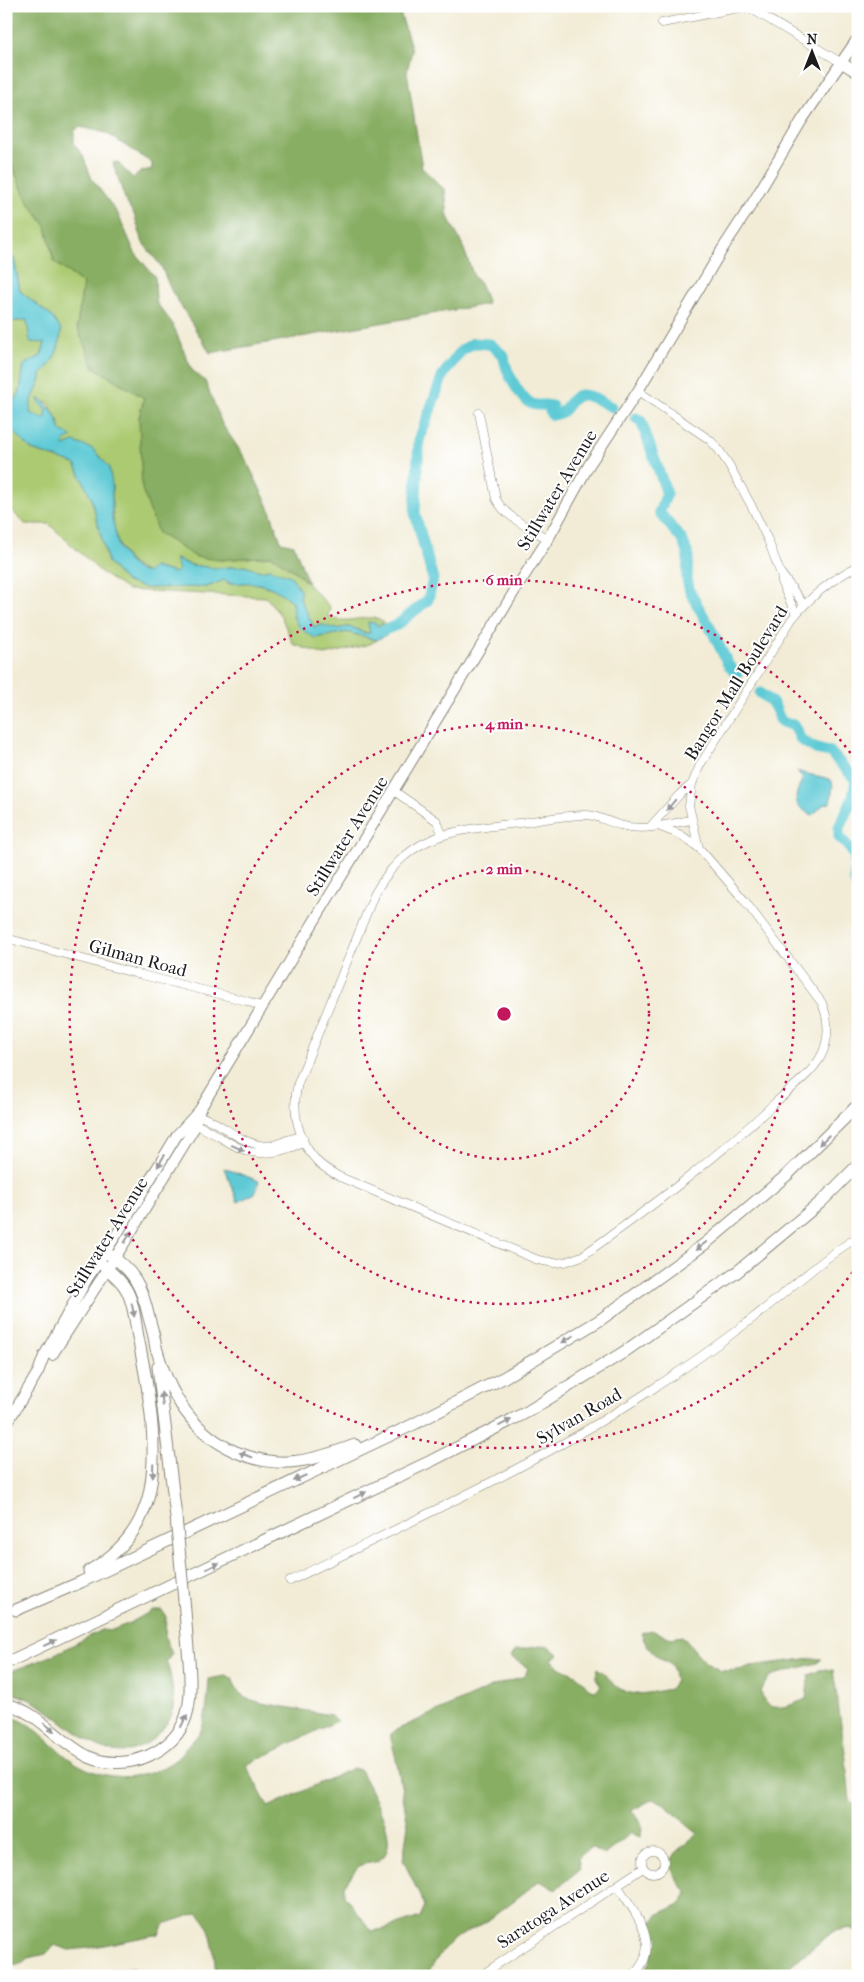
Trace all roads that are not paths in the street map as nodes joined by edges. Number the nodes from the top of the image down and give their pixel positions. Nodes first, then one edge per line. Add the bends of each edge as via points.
1 (662, 23) dead end
2 (858, 38) edge
3 (842, 63) junction
4 (858, 73) edge
5 (638, 391) junction
6 (479, 414) dead end
7 (548, 539) junction
8 (858, 566) edge
9 (780, 572) junction
10 (804, 605) junction
11 (796, 614) junction
12 (692, 784) junction
13 (394, 791) junction
14 (691, 820) junction
15 (654, 826) junction
16 (442, 834) junction
17 (699, 848) junction
18 (6, 938) edge
19 (262, 1007) junction
20 (858, 1105) edge
21 (193, 1120) junction
22 (303, 1138) junction
23 (858, 1165) edge
24 (858, 1171) edge
25 (821, 1202) junction
26 (858, 1237) edge
27 (110, 1255) junction
28 (103, 1266) junction
29 (155, 1343) junction
30 (474, 1394) junction
31 (6, 1425) edge
32 (290, 1580) dead end
33 (11, 1612) edge
34 (6, 1664) edge
35 (6, 1704) edge
36 (643, 1868) dead end
37 (617, 1885) junction
38 (110, 1976) edge
39 (142, 1976) edge
40 (480, 1976) edge
41 (632, 1976) edge

1 - 3 street via 743,7
2 - 3 main road, Stillwater Avenue
3 - 4 main road
3 - 5 main road, Stillwater Avenue via 802,120
5 - 7 main road, Stillwater Avenue via 589,465
5 - 9 street via 710,440 719,450 751,505
6 - 7 street via 499,506
7 - 13 main road, Stillwater Avenue
8 - 10 street, Bangor Mall Boulevard via 828,583
9 - 10 street
9 - 11 street
10 - 11 street, Bangor Mall Boulevard
11 - 12 street, Bangor Mall Boulevard via 704,758
12 - 14 street
12 -> 15 street
13 - 16 street via 437,821
13 - 19 main road, Stillwater Avenue
14 - 15 street
14 - 17 street
15 - 16 street via 631,827 593,816 576,815
15 - 17 street via 681,835
16 - 22 street via 399,859 384,876 374,895 298,1083 296,1105
17 - 22 street via 818,996 825,1011 827,1040 810,1070 758,1118 619,1230 572,1260 555,1263 538,1260 340,1177 318,1162
18 - 19 street, Gilman Road
19 - 21 main road, Stillwater Avenue
20 -> 30 highway via 787,1175 706,1243 600,1320
21 - 22 street via 238,1148 262,1154 281,1152 301,1144
21 - 27 main road, Stillwater Avenue
23 - 25 highway
24 - 25 highway
34 -> 25 highway via 527,1412 624,1352 737,1272
26 - 32 street, Sylvan Road via 706,1352 589,1429 484,1486
27 - 28 main road, Stillwater Avenue
27 - 29 highway via 130,1271 139,1285
28 - 31 main road, Stillwater Avenue via 94,1288
28 -> 33 highway via 126,1288 132,1301 147,1384 153,1453 152,1484 141,1518 125,1543 114,1553 100,1564
30 -> 29 highway via 341,1450 300,1461 267,1461 221,1444 188,1417 172,1390
35 -> 29 highway, bridge via 41,1721 89,1757 118,1763 155,1753 174,1737 189,1712 191,1688 184,1600
30 -> 33 highway via 81,1582
36 - 37 street, Saratoga Avenue
37 - 40 street, Saratoga Avenue
37 - 41 street via 642,1923 647,1939 641,1966
38 - 39 street

